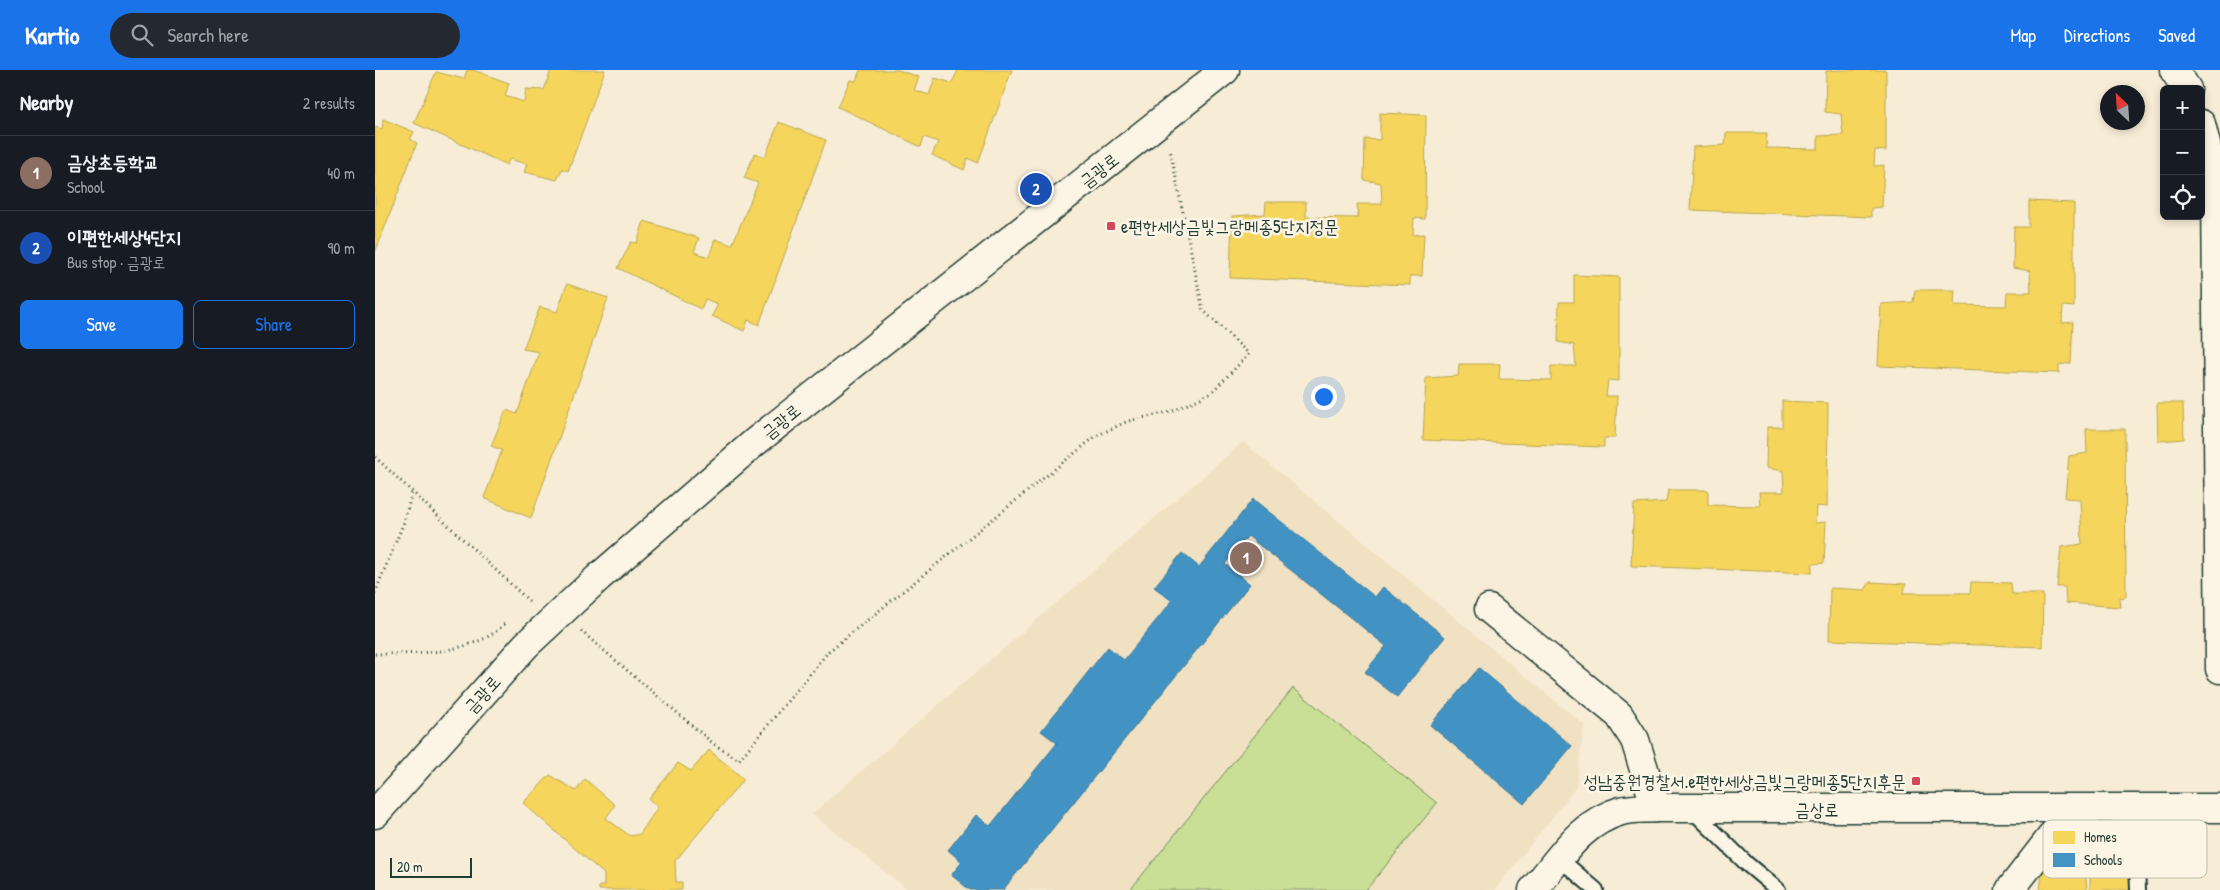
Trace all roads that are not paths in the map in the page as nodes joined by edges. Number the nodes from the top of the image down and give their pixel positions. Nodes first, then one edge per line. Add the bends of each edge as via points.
1 (1225, 70) edge
2 (2174, 70) edge
3 (2184, 85) edge
4 (2202, 130) edge
5 (1489, 609) dead end
6 (2220, 669) edge
7 (1656, 808) junction
8 (2135, 808) junction
9 (2220, 808) edge
10 (1690, 809) junction
11 (2073, 809) junction
12 (375, 814) edge
13 (2066, 820) edge
14 (2135, 820) edge
15 (2043, 856) edge
16 (1559, 859) junction
17 (2028, 879) edge
18 (1533, 890) edge
19 (1596, 890) edge
20 (1778, 890) edge
21 (2010, 890) edge

1 - 12 street, 금광로 via 755,442 526,645
2 - 3 street
4 - 6 street via 2216,185
5 - 7 street via 1619,715 1635,740
7 - 10 street, 금상로
7 - 16 street, 금상로 via 1622,810 1593,822
8 - 9 street, 금상로
8 - 11 street, 금상로
8 - 14 lane
10 - 11 street, 금상로
10 - 20 lane
11 - 13 street
15 - 17 street
16 - 18 street, 금상로
16 - 19 lane
17 - 21 street

